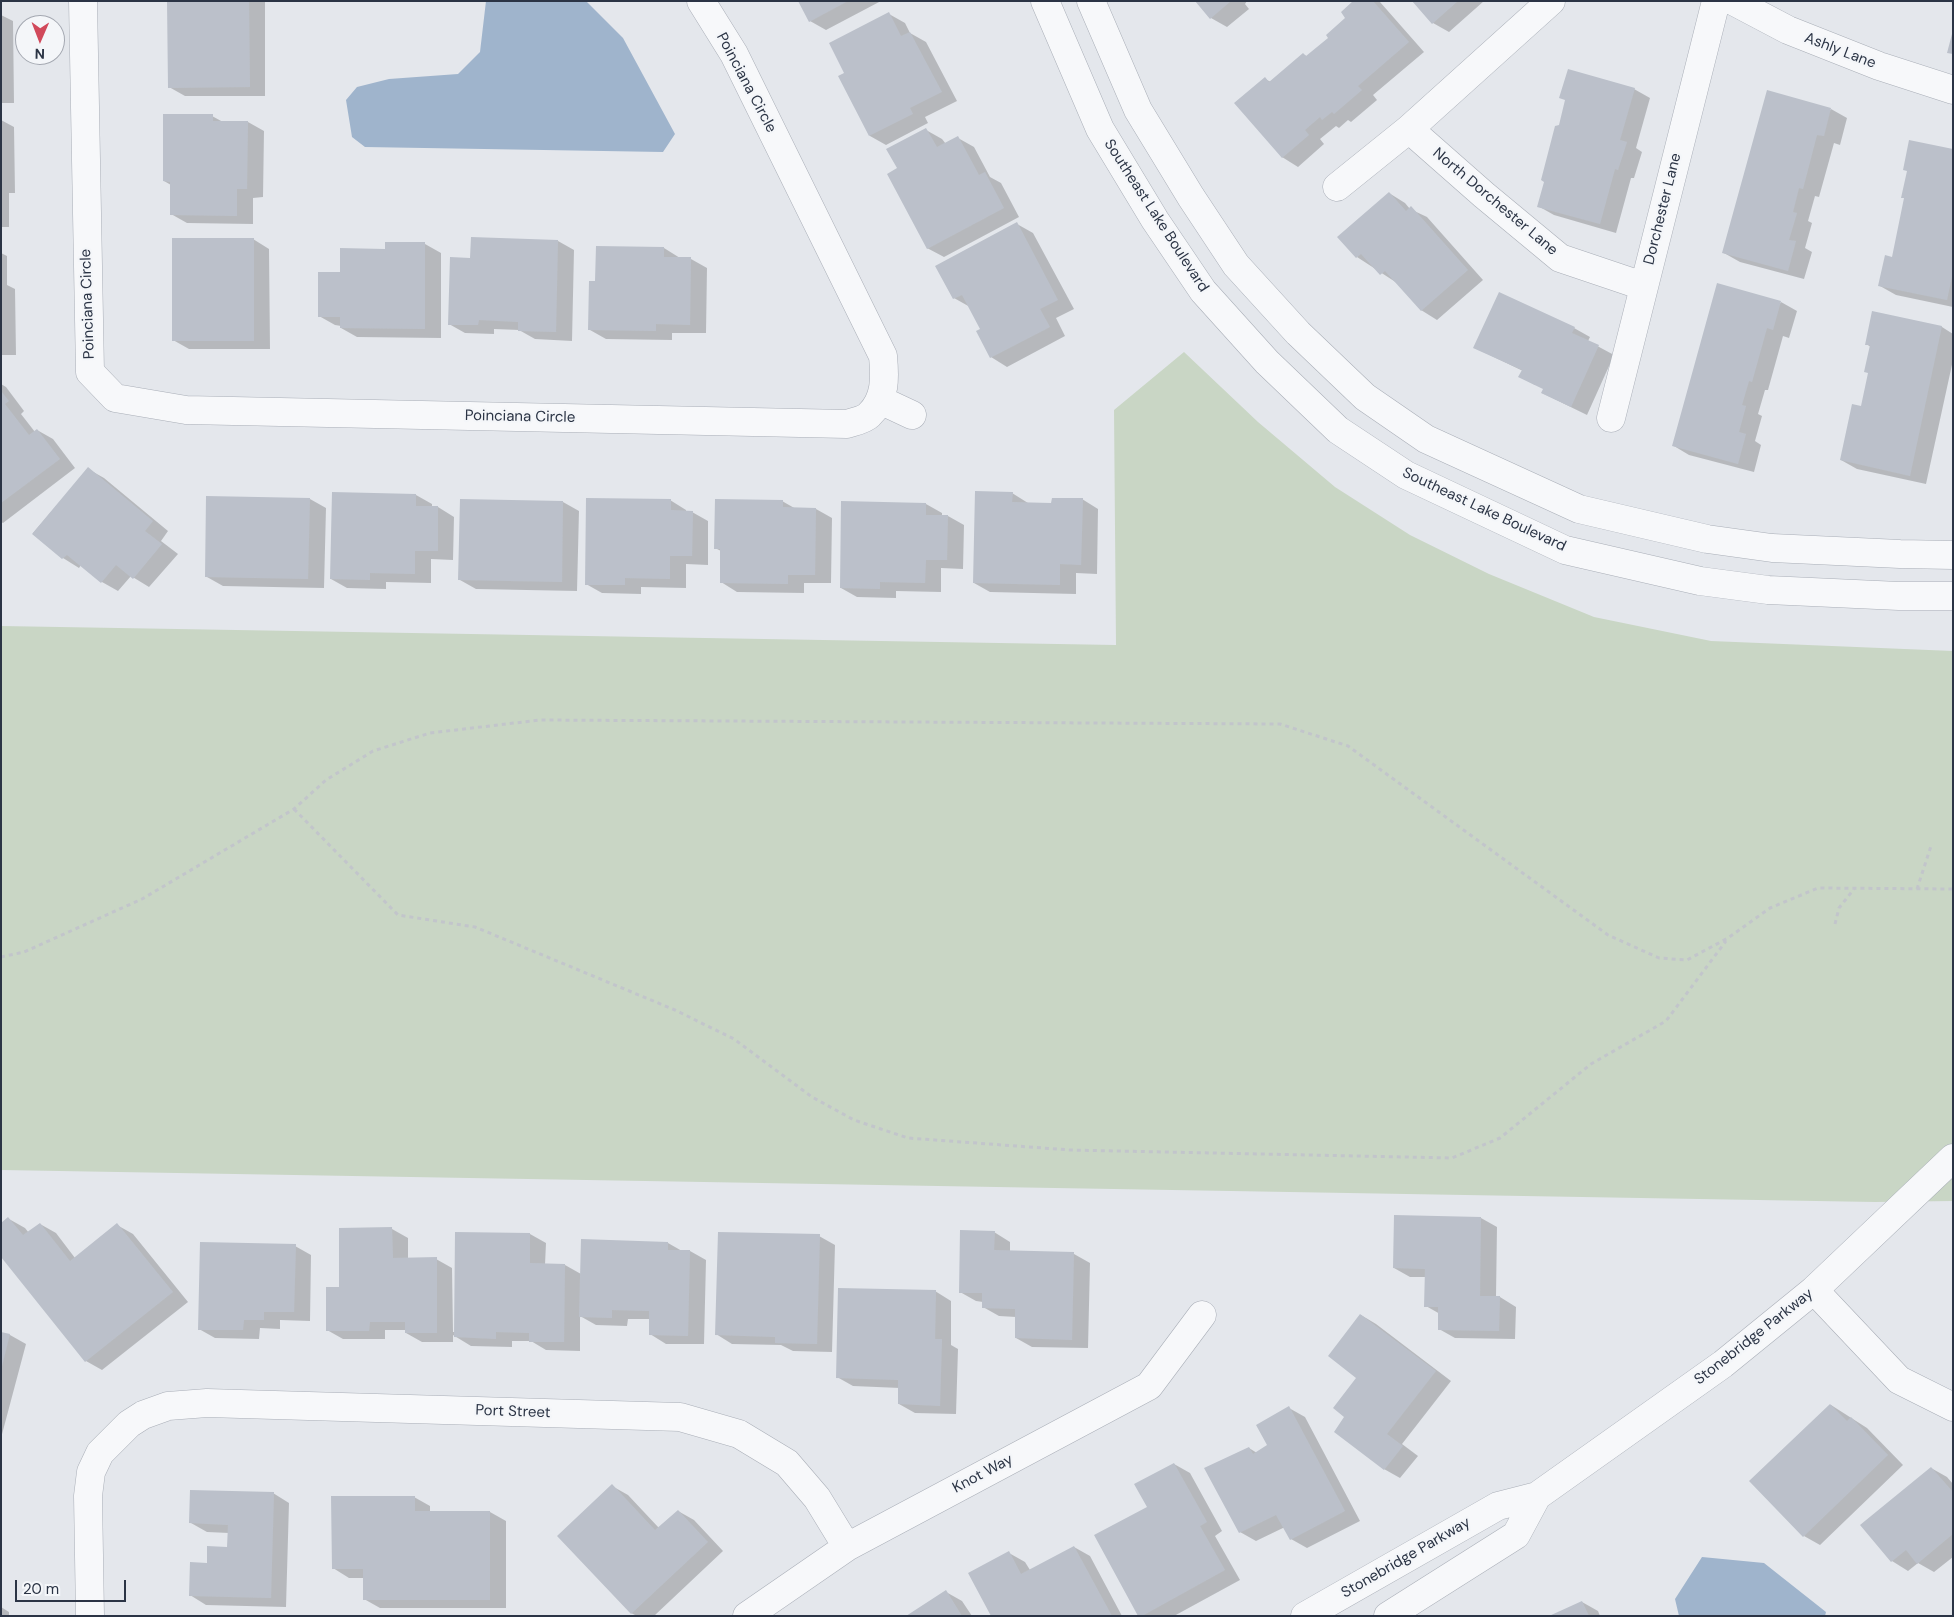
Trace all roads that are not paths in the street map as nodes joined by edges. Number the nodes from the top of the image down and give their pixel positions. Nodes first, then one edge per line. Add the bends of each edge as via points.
1 (83, 1) edge
2 (701, 1) edge
3 (1045, 1) edge
4 (1091, 1) edge
5 (1551, 1) edge
6 (1716, 1) edge
7 (1733, 1) edge
8 (1953, 90) edge
9 (1409, 129) junction
10 (1338, 187) dead end
11 (1643, 286) junction
12 (880, 400) junction
13 (912, 415) dead end
14 (1611, 418) dead end
15 (1953, 555) edge
16 (1953, 596) edge
17 (1953, 1158) edge
18 (1814, 1290) junction
19 (1202, 1315) dead end
20 (1953, 1407) edge
21 (1537, 1496) junction
22 (847, 1547) junction
23 (1347, 1606) edge
24 (90, 1616) edge
25 (747, 1616) edge
26 (1305, 1616) edge
27 (1388, 1616) edge

1 - 12 street, Poinciana Circle via 90,372 115,398 186,410 846,424 868,417
2 - 12 street, Poinciana Circle via 734,54 883,356 885,379
3 - 16 street, Southeast Lake Boulevard via 1100,129 1203,291 1267,362 1338,430 1406,475 1565,550 1700,580 1768,590
4 - 15 street via 1138,110 1236,265 1298,333 1365,397 1426,439 1580,509 1707,539 1772,548
5 - 9 street
6 - 11 street, Dorchester Lane
7 - 8 street, Ashly Lane via 1788,30 1879,66
9 - 10 street
9 - 11 street, North Dorchester Lane via 1560,258
11 - 14 street, Dorchester Lane
12 - 13 street
17 - 18 street, Stonebridge Parkway
18 - 20 street via 1899,1380
18 - 21 street, Stonebridge Parkway via 1723,1364
19 - 22 street, Knot Way via 1149,1386
21 - 23 street, Stonebridge Parkway via 1498,1506
21 - 27 street, Stonebridge Parkway via 1516,1535
22 - 24 street, Port Street via 817,1498 787,1463 738,1434 680,1417 207,1403 168,1406 143,1414 129,1424 100,1453 91,1472 88,1496
22 - 25 street, Knot Way
23 - 26 street, Stonebridge Parkway

